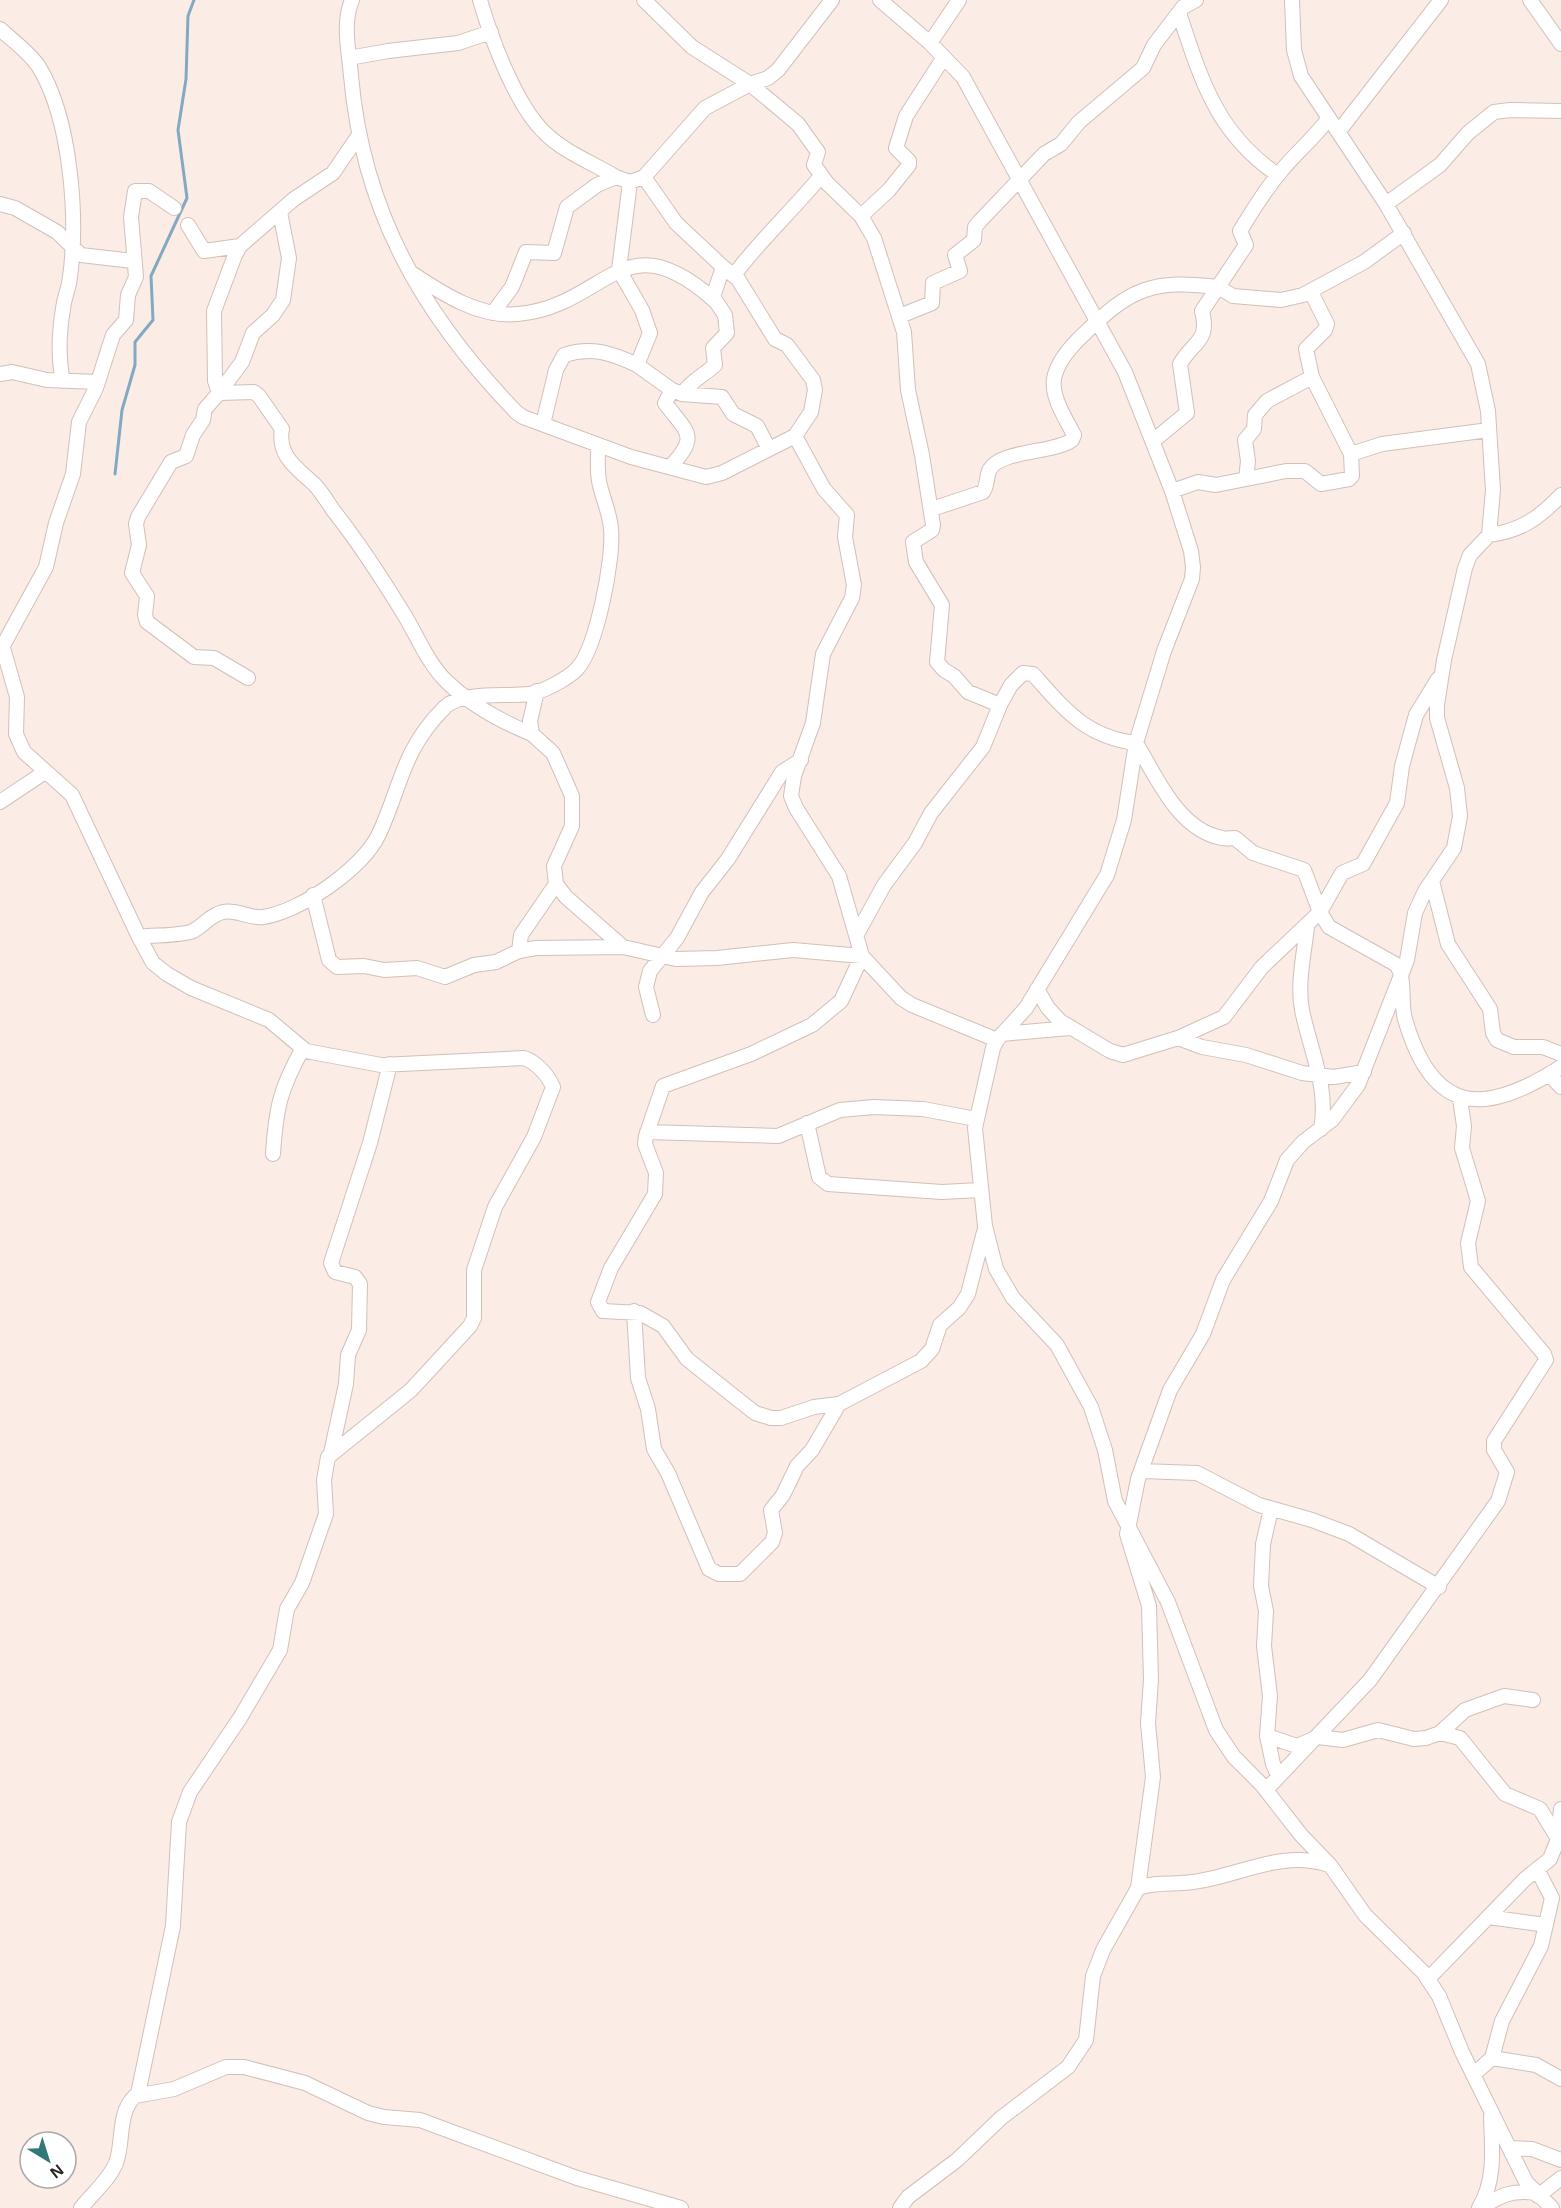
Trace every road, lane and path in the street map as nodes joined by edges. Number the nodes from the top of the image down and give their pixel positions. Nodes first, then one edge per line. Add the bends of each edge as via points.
1 (352, 0) edge
2 (480, 0) edge
3 (644, 0) edge
4 (832, 0) edge
5 (880, 0) edge
6 (959, 0) edge
7 (1196, 0) edge
8 (1441, 0) edge
9 (1530, 0) edge
10 (1293, 1) edge
11 (1179, 13) junction
12 (0, 29) edge
13 (491, 32) junction
14 (930, 43) junction
15 (1561, 44) edge
16 (944, 57) junction
17 (350, 58) junction
18 (750, 84) junction
19 (1561, 111) edge
20 (1329, 118) junction
21 (1339, 131) junction
22 (359, 135) junction
23 (1278, 175) junction
24 (821, 176) junction
25 (616, 177) junction
26 (644, 177) junction
27 (1019, 180) junction
28 (630, 182) junction
29 (0, 204) edge
30 (1386, 204) junction
31 (174, 208) dead end
32 (280, 212) junction
33 (861, 216) junction
34 (188, 225) dead end
35 (1404, 233) junction
36 (240, 246) junction
37 (73, 247) junction
38 (133, 261) junction
39 (619, 270) junction
40 (728, 271) junction
41 (411, 272) junction
42 (1218, 287) junction
43 (1311, 292) junction
44 (714, 300) junction
45 (494, 314) junction
46 (900, 316) junction
47 (1097, 321) junction
48 (637, 365) junction
49 (0, 374) edge
50 (1312, 376) junction
51 (63, 381) junction
52 (98, 382) junction
53 (677, 392) junction
54 (219, 393) junction
55 (543, 424) junction
56 (1489, 430) junction
57 (795, 436) junction
58 (1153, 441) junction
59 (598, 445) junction
60 (769, 449) junction
61 (1351, 454) junction
62 (670, 467) junction
63 (1246, 479) junction
64 (1172, 491) junction
65 (1561, 495) edge
66 (932, 508) junction
67 (1489, 535) junction
68 (3, 642) edge
69 (1441, 675) junction
70 (248, 678) dead end
71 (537, 691) junction
72 (468, 698) junction
73 (1000, 705) junction
74 (532, 734) junction
75 (1136, 743) junction
76 (801, 760) junction
77 (45, 772) junction
78 (0, 802) edge
79 (1431, 881) junction
80 (556, 884) junction
81 (313, 895) junction
82 (1320, 912) junction
83 (1307, 927) junction
84 (857, 934) junction
85 (139, 937) junction
86 (623, 947) junction
87 (519, 951) junction
88 (661, 956) junction
89 (862, 956) junction
90 (1401, 976) junction
91 (1037, 988) junction
92 (653, 1015) dead end
93 (1070, 1028) junction
94 (999, 1037) junction
95 (1178, 1038) junction
96 (303, 1048) junction
97 (1561, 1054) edge
98 (390, 1064) junction
99 (1555, 1071) edge
100 (1364, 1072) junction
101 (1318, 1075) junction
102 (1561, 1087) edge
103 (1460, 1099) junction
104 (976, 1119) junction
105 (807, 1123) junction
106 (1321, 1129) junction
107 (647, 1132) junction
108 (273, 1154) dead end
109 (980, 1190) junction
110 (985, 1226) junction
111 (633, 1311) junction
112 (839, 1404) junction
113 (332, 1453) junction
114 (1141, 1471) junction
115 (1271, 1509) junction
116 (1128, 1527) junction
117 (1439, 1587) junction
118 (1533, 1700) dead end
119 (1440, 1732) junction
120 (1267, 1736) junction
121 (1318, 1737) junction
122 (1278, 1775) junction
123 (1266, 1790) junction
124 (1561, 1809) edge
125 (1558, 1839) junction
126 (1330, 1865) junction
127 (1537, 1869) junction
128 (1138, 1888) junction
129 (1488, 1917) junction
130 (1546, 1925) junction
131 (1428, 1979) junction
132 (1492, 2058) junction
133 (1473, 2075) junction
134 (1561, 2079) edge
135 (138, 2094) junction
136 (1491, 2111) junction
137 (1510, 2148) junction
138 (1561, 2160) edge
139 (1561, 2178) edge
140 (1536, 2194) junction
141 (81, 2208) edge
142 (681, 2208) edge
143 (900, 2208) edge
144 (1480, 2208) edge
145 (1552, 2208) edge

1 - 17 street via 346,20
2 - 13 street
3 - 18 street via 692,47
4 - 18 street via 778,70
5 - 14 street
6 - 14 street
7 - 11 street
8 - 21 street
9 - 15 street
10 - 20 street via 1296,60 1301,76
11 - 23 street via 1215,108 1252,154
11 - 27 street via 1154,45 1143,68
12 - 37 street via 39,67 55,106 71,178
13 - 17 street via 458,43
13 - 25 street via 523,101 544,132
14 - 16 street
16 - 27 street via 963,77
16 - 33 street via 904,119 896,148 909,165
17 - 22 street
18 - 24 street via 806,134 818,152 814,165
18 - 26 street via 705,108
19 - 30 street via 1494,112 1468,133 1440,165
20 - 21 street
20 - 23 street
21 - 30 street
22 - 32 street via 333,173
22 - 41 street via 376,199
23 - 42 street via 1240,231 1246,245
24 - 33 street
24 - 40 street
25 - 28 street
25 - 45 street via 597,185 567,207 553,255 526,252 512,287
26 - 28 street
26 - 40 street via 676,223
27 - 46 street via 977,224 974,240 955,255 960,271 934,282 932,303
27 - 47 street
28 - 39 street
29 - 37 street via 15,208 57,232
30 - 35 street
31 - 38 street via 149,191 135,191 131,217
32 - 36 street
32 - 54 street via 289,258 283,300 253,333 242,363
33 - 46 street via 874,238
34 - 36 street via 204,251
35 - 43 street via 1365,262
35 - 56 street via 1476,359
36 - 54 street via 214,311 215,381
37 - 38 street via 87,257
37 - 51 street via 60,333
38 - 52 street via 136,276 128,295 126,320 113,335
39 - 44 street via 647,264 671,270 693,281
39 - 45 street via 547,309 518,315
39 - 48 street via 650,333
40 - 44 street
40 - 57 street via 752,296 775,339 788,345 813,380 811,412
41 - 45 street via 470,306
41 - 55 street via 436,316 493,387 516,412
42 - 43 street via 1233,296 1281,300
42 - 47 street via 1180,282 1140,292 1121,300
42 - 58 street via 1202,311 1206,325 1202,337 1180,364 1187,413
43 - 50 street via 1327,324 1306,349
44 - 53 street via 724,313 727,333 713,348 715,365
46 - 66 street via 909,399
47 - 58 street via 1125,372
47 - 66 street via 1068,351 1054,378 1059,403 1074,435 1072,440 1060,448 1025,452 995,465 989,470 983,492
48 - 53 street
48 - 55 street via 606,351 564,356 556,370
49 - 51 street via 12,372
50 - 61 street
50 - 63 street via 1272,397 1255,415 1254,429 1245,440
51 - 52 street
52 - 68 street via 77,427 73,474 46,567
53 - 60 street via 722,397 733,414 759,428
53 - 62 street via 664,403 680,419 689,445
54 - 70 street via 205,409 186,456 171,462 136,520 140,545 132,573 147,596 148,624 194,657 214,658
54 - 72 street via 254,392 259,396 282,429 282,447 339,518 436,670
55 - 59 street
56 - 61 street via 1382,444
56 - 67 street
57 - 60 street
57 - 76 street via 824,489 848,515 845,537 854,585 851,603 824,654 815,718
58 - 64 street
59 - 62 street
59 - 71 street via 599,483 612,530 604,598 578,668
60 - 62 street via 714,476
61 - 63 street via 1349,479 1322,484 1305,471
63 - 64 street via 1216,484 1198,482
64 - 75 street via 1191,550 1192,579 1164,651
65 - 67 street via 1536,520 1510,532
66 - 73 street via 933,528 913,542 916,562 942,605 937,662 968,692
67 - 69 street via 1470,555 1465,568
68 - 77 street via 17,697 16,734 24,752
69 - 79 street via 1437,718 1453,768 1460,816 1454,848
69 - 82 street via 1416,715 1402,766 1400,796 1392,815 1363,864 1342,873
71 - 72 street
71 - 74 street via 530,721
72 - 74 street via 499,720
72 - 81 street via 454,700 446,707 412,749 380,831 366,855
73 - 75 street via 1018,676 1028,672 1066,710 1100,736
73 - 84 street via 983,747 931,813
74 - 80 street via 553,753 572,796 572,826 555,866
75 - 82 street via 1182,814 1201,829 1221,838 1235,838 1253,853 1304,870
75 - 91 street via 1124,820 1107,875
76 - 84 street via 794,776 793,802 839,876
76 - 88 street via 782,772 728,860 702,892 677,938
77 - 78 street
77 - 85 street via 72,795
79 - 90 street via 1412,923
79 - 97 street via 1448,944 1490,1009 1497,1040 1514,1047 1543,1047
80 - 86 street
80 - 87 street via 521,935
81 - 85 street via 287,910 263,917 226,911 206,919 191,932
81 - 87 street via 329,960 337,967 417,968 445,977 474,965 501,961
82 - 83 street
82 - 90 street via 1336,933 1392,961
83 - 95 street via 1262,968 1224,1017
83 - 101 street via 1302,1009
84 - 89 street
85 - 96 street via 153,963 167,974 269,1020
86 - 87 street
86 - 88 street
88 - 89 street via 693,960 793,950
88 - 92 street via 646,983
89 - 94 street via 912,1005
89 - 107 street via 841,1001 812,1025 751,1054 663,1086
90 - 100 street
90 - 103 street via 1404,1016 1415,1046 1430,1073
91 - 93 street via 1053,1016
91 - 94 street via 1026,1008
93 - 94 street
93 - 95 street via 1110,1052 1123,1055
94 - 104 street
95 - 101 street
96 - 98 street via 362,1063
96 - 108 street via 280,1094
98 - 113 street via 370,1143 331,1263 335,1272 355,1277 360,1284 359,1330 348,1355
98 - 113 street via 524,1058 532,1061 553,1088 534,1137 499,1196 476,1263 474,1318 470,1326 411,1390
99 - 102 street
99 - 103 street via 1515,1091 1473,1101
100 - 101 street via 1334,1077
100 - 106 street via 1337,1114
101 - 106 street via 1324,1103
103 - 117 street via 1462,1148 1478,1202 1468,1243 1471,1267 1547,1357 1494,1441 1494,1450 1507,1472 1502,1496
104 - 105 street via 923,1109 874,1107 840,1110
104 - 109 street
105 - 107 street via 778,1136
105 - 109 street via 819,1177 828,1184 942,1192
106 - 114 street via 1287,1160 1271,1201 1223,1280 1203,1334 1170,1390
107 - 111 street via 645,1144 656,1173 655,1194 611,1268 598,1302 603,1311
109 - 110 street
110 - 112 street via 968,1294 940,1325 932,1349 921,1361
110 - 116 street via 999,1276 1020,1306 1057,1345 1091,1407 1105,1450 1115,1502
111 - 112 street via 663,1326 687,1359 755,1413 782,1418 814,1407
111 - 112 street via 638,1378 654,1449 713,1573 742,1573 772,1542 775,1533 771,1510
113 - 135 street via 324,1480 326,1514 302,1583 288,1609 279,1650 240,1718 190,1792 178,1822 173,1926
114 - 115 street via 1197,1473
114 - 116 street
115 - 117 street via 1349,1534
115 - 120 street via 1261,1559 1270,1704
116 - 123 street via 1168,1602 1216,1730 1234,1757
116 - 128 street via 1128,1541 1149,1606 1150,1642 1148,1723 1153,1777
117 - 121 street via 1370,1680
118 - 119 street via 1504,1696 1465,1710
119 - 121 street via 1420,1739 1378,1730 1343,1740
119 - 125 street via 1460,1738 1505,1794 1540,1809
120 - 121 street via 1297,1746
120 - 122 street
121 - 122 street
122 - 123 street
123 - 126 street
124 - 125 street
125 - 127 street via 1550,1859
126 - 128 street via 1297,1858 1191,1882
126 - 131 street via 1365,1915
127 - 129 street
127 - 130 street via 1552,1898
128 - 143 street via 1098,1965 1091,1989 1086,2040 1072,2063 1001,2118
129 - 130 street
129 - 131 street
130 - 132 street via 1541,1946 1502,2021
131 - 133 street
132 - 133 street
132 - 134 street via 1536,2065
133 - 136 street
135 - 141 street via 126,2109 113,2170
135 - 142 street via 174,2089 226,2067 244,2067 305,2083 368,2113 420,2120 577,2178
136 - 137 street
136 - 144 street via 1491,2174
137 - 138 street via 1532,2149
137 - 140 street
139 - 140 street
140 - 144 street via 1507,2194
140 - 145 street

